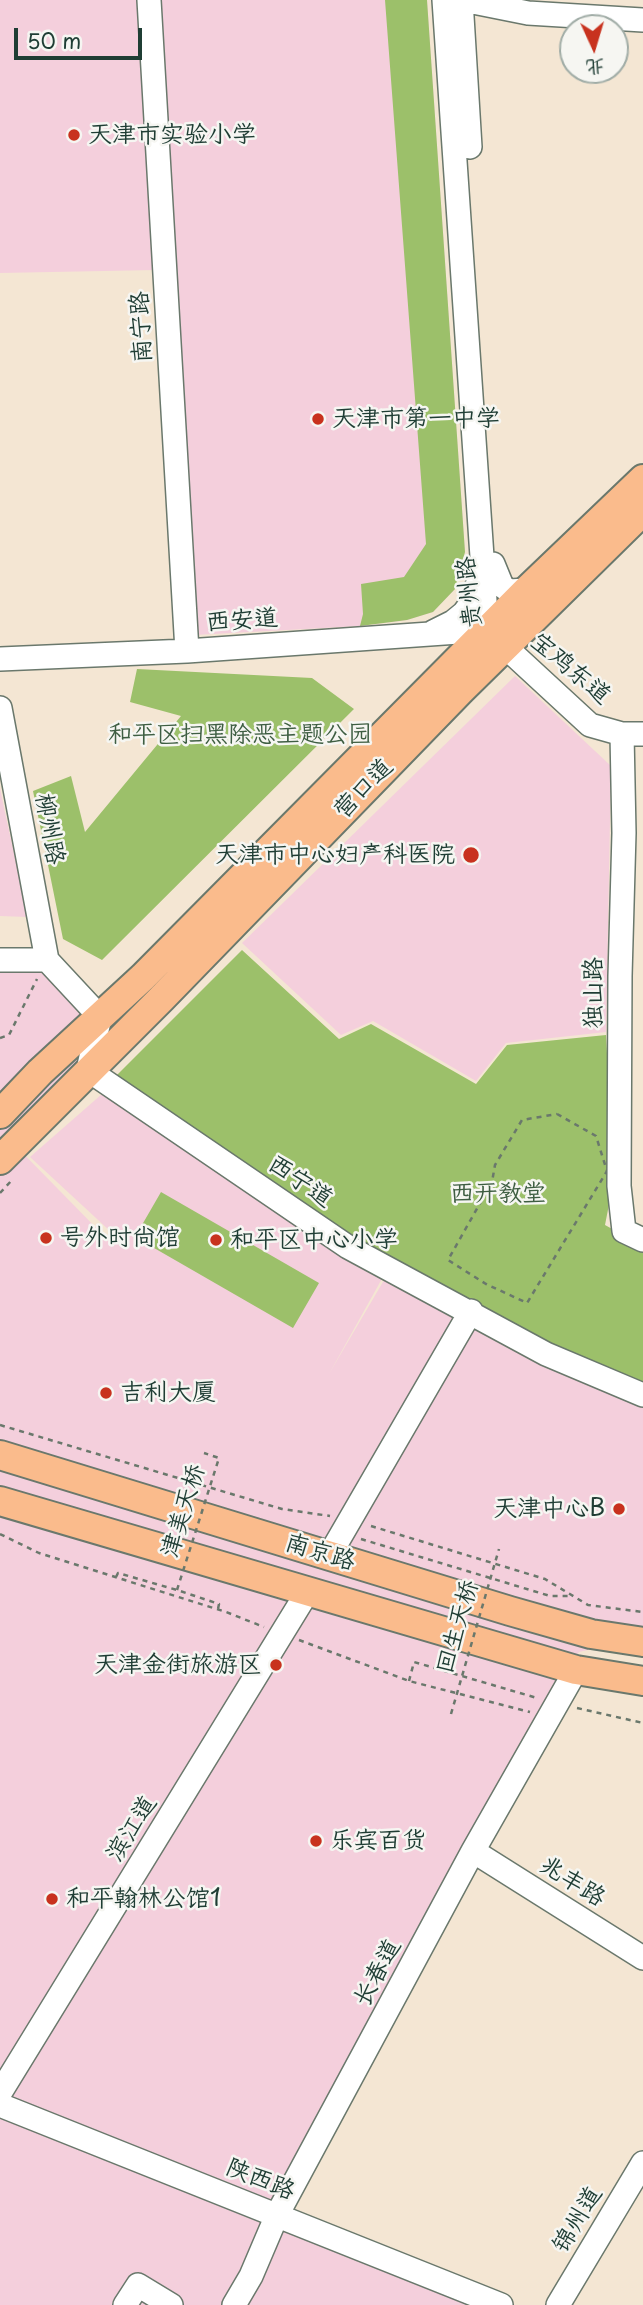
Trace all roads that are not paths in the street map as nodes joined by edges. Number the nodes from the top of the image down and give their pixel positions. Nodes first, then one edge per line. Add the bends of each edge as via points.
1 (149, 0) edge
2 (444, 0) edge
3 (462, 0) edge
4 (526, 7) edge
5 (643, 20) edge
6 (643, 479) edge
7 (643, 511) edge
8 (487, 565) junction
9 (527, 590) junction
10 (496, 633) junction
11 (425, 635) junction
12 (187, 651) junction
13 (0, 659) edge
14 (0, 708) edge
15 (633, 734) edge
16 (9, 807) edge
17 (0, 960) edge
18 (47, 960) junction
19 (100, 1017) junction
20 (88, 1070) junction
21 (0, 1114) edge
22 (0, 1160) edge
23 (643, 1240) edge
24 (471, 1311) junction
25 (643, 1395) edge
26 (0, 1455) edge
27 (0, 1501) edge
28 (341, 1536) junction
29 (308, 1591) junction
30 (643, 1642) edge
31 (576, 1670) junction
32 (643, 1681) edge
33 (473, 1851) junction
34 (643, 1958) edge
35 (0, 2093) edge
36 (0, 2105) edge
37 (643, 2163) edge
38 (277, 2215) junction
39 (476, 2300) edge
40 (244, 2302) edge
41 (125, 2305) edge
42 (171, 2305) edge
43 (500, 2305) edge
44 (558, 2305) edge

1 - 12 street, 南宁路
2 - 8 street, 贵州路
3 - 4 street
3 - 8 street, 贵州路
4 - 5 street
6 - 9 main road, 营口道
7 - 10 main road, 营口道
8 - 9 street via 509,591
8 - 10 street, 贵州路
8 - 11 street via 464,612
9 - 10 main road, 营口道
10 - 11 street, 西安道
10 - 15 street, 宝鸡东道 via 590,725
10 - 19 main road, 营口道
10 - 20 main road, 营口道 via 461,690
11 - 12 street, 西安道
12 - 13 street, 西安道
14 - 16 street, 柳州路
15 - 23 street, 独山路 via 624,833 619,1186 624,1231
16 - 18 street, 柳州路
17 - 18 street
18 - 19 street
19 - 20 street
19 - 21 main road, 营口道
20 - 22 main road, 营口道
20 - 24 street, 西宁道 via 348,1247
24 - 25 street, 西宁道 via 546,1354
24 - 28 street
26 - 28 main road, 南京路
27 - 29 main road, 南京路
28 - 30 main road, 南京路 via 591,1634
29 - 31 main road, 南京路
29 - 35 street, 滨江道
31 - 32 main road, 南京路
31 - 33 street, 长春道
33 - 34 street, 兆丰路
33 - 38 street, 长春道
36 - 38 street, 陕西路
37 - 44 street, 锦州道
38 - 39 street, 陕西路
38 - 40 street, 长春道
39 - 43 street, 陕西路
41 - 42 street via 138,2285

